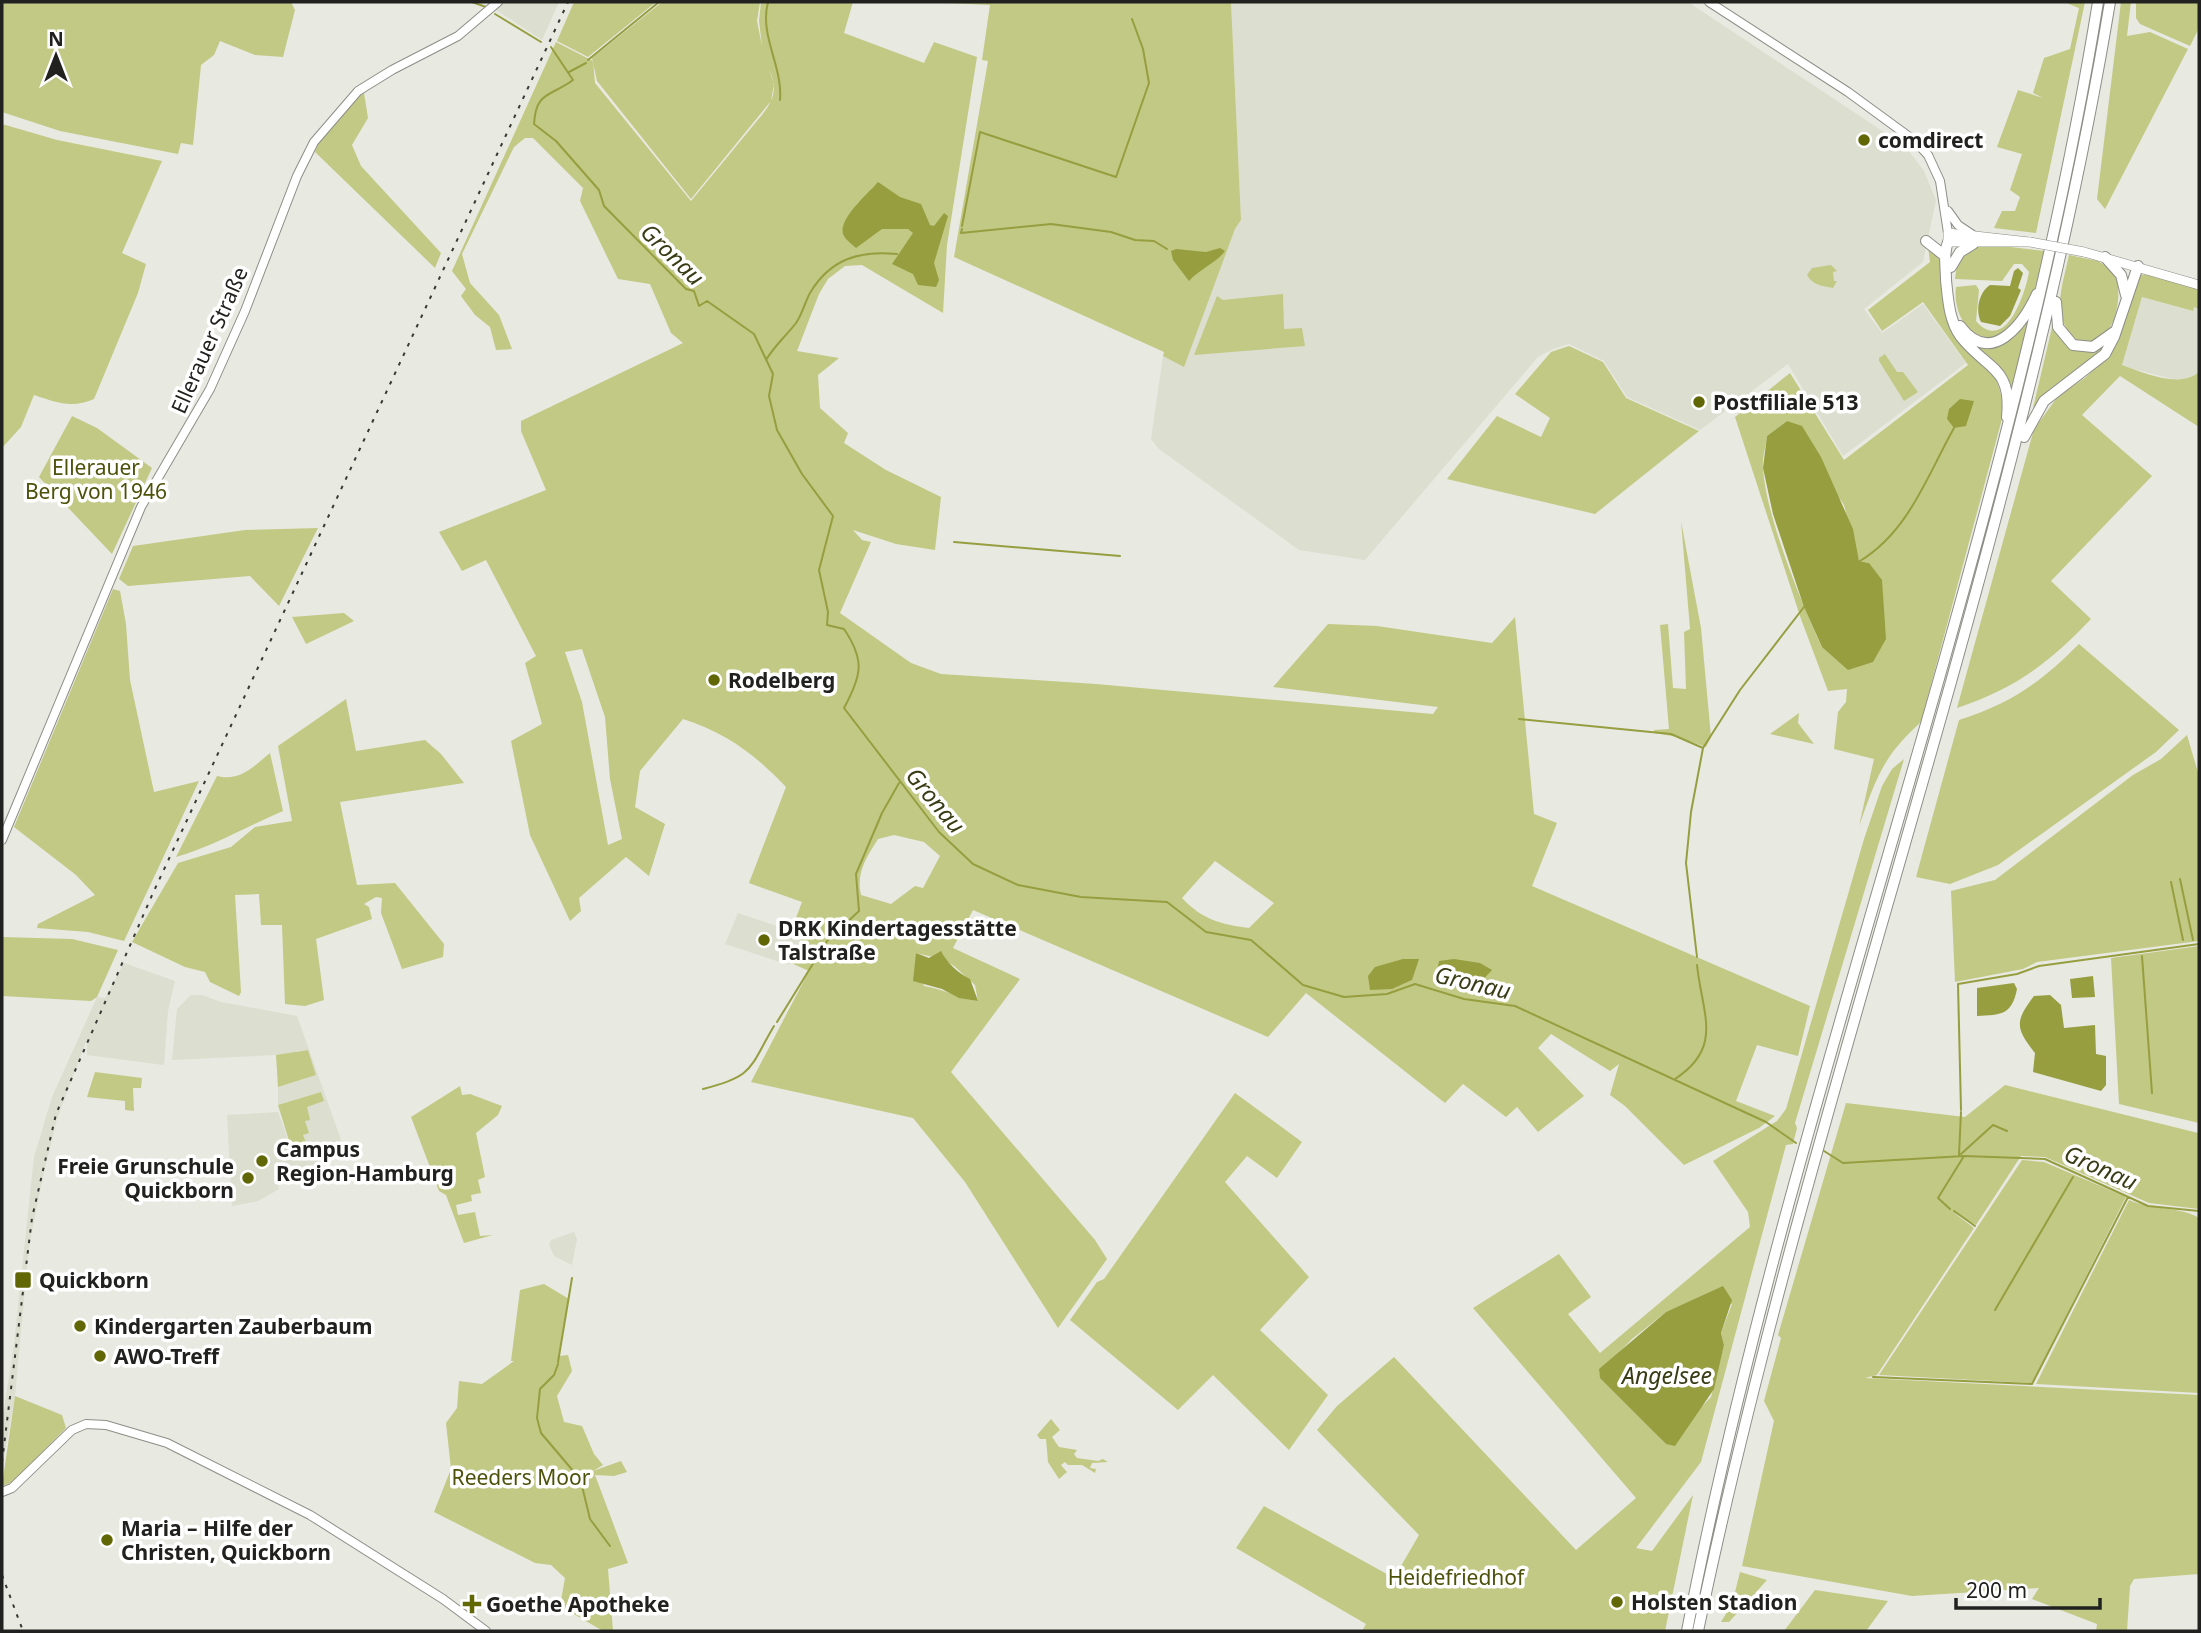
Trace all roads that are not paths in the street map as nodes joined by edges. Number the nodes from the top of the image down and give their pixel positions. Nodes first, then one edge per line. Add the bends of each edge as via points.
1 (498, 2) edge
2 (1709, 2) edge
3 (2098, 2) edge
4 (2110, 2) edge
5 (1945, 208) junction
6 (1948, 238) junction
7 (1973, 239) junction
8 (1926, 241) dead end
9 (1945, 256) junction
10 (2105, 257) junction
11 (2135, 265) junction
12 (1951, 267) junction
13 (2048, 270) junction
14 (2057, 278) junction
15 (2199, 285) edge
16 (2125, 289) junction
17 (2116, 330) junction
18 (2004, 449) junction
19 (2012, 465) junction
20 (2, 840) edge
21 (2, 1492) edge
22 (486, 1631) edge
23 (1687, 1631) edge
24 (1698, 1631) edge

1 - 20 main road, Ellerauer Straße via 458,36 358,91 314,142 210,389 141,508
2 - 5 main road via 1915,141 1938,173
3 - 13 highway
4 - 14 highway
5 - 6 main road
5 - 7 main road
6 - 7 main road
6 - 9 highway
6 - 12 highway
7 - 10 main road, bridge via 2029,242
7 - 12 highway
8 - 9 highway
9 - 18 highway via 1954,325 2005,383
10 - 11 main road
10 - 16 highway
11 - 15 main road
11 - 16 highway
12 - 13 highway via 1959,325 1972,337 1989,342 2008,337 2019,326
13 - 18 highway
14 - 17 highway via 2057,319 2066,340 2093,347
14 - 19 highway
16 - 17 highway
17 - 19 highway via 2096,363 2044,401
18 - 23 highway via 1782,1232 1730,1431
19 - 24 highway via 1794,1227
21 - 22 main road via 12,1488 72,1430 86,1424 106,1425 167,1443 310,1515

